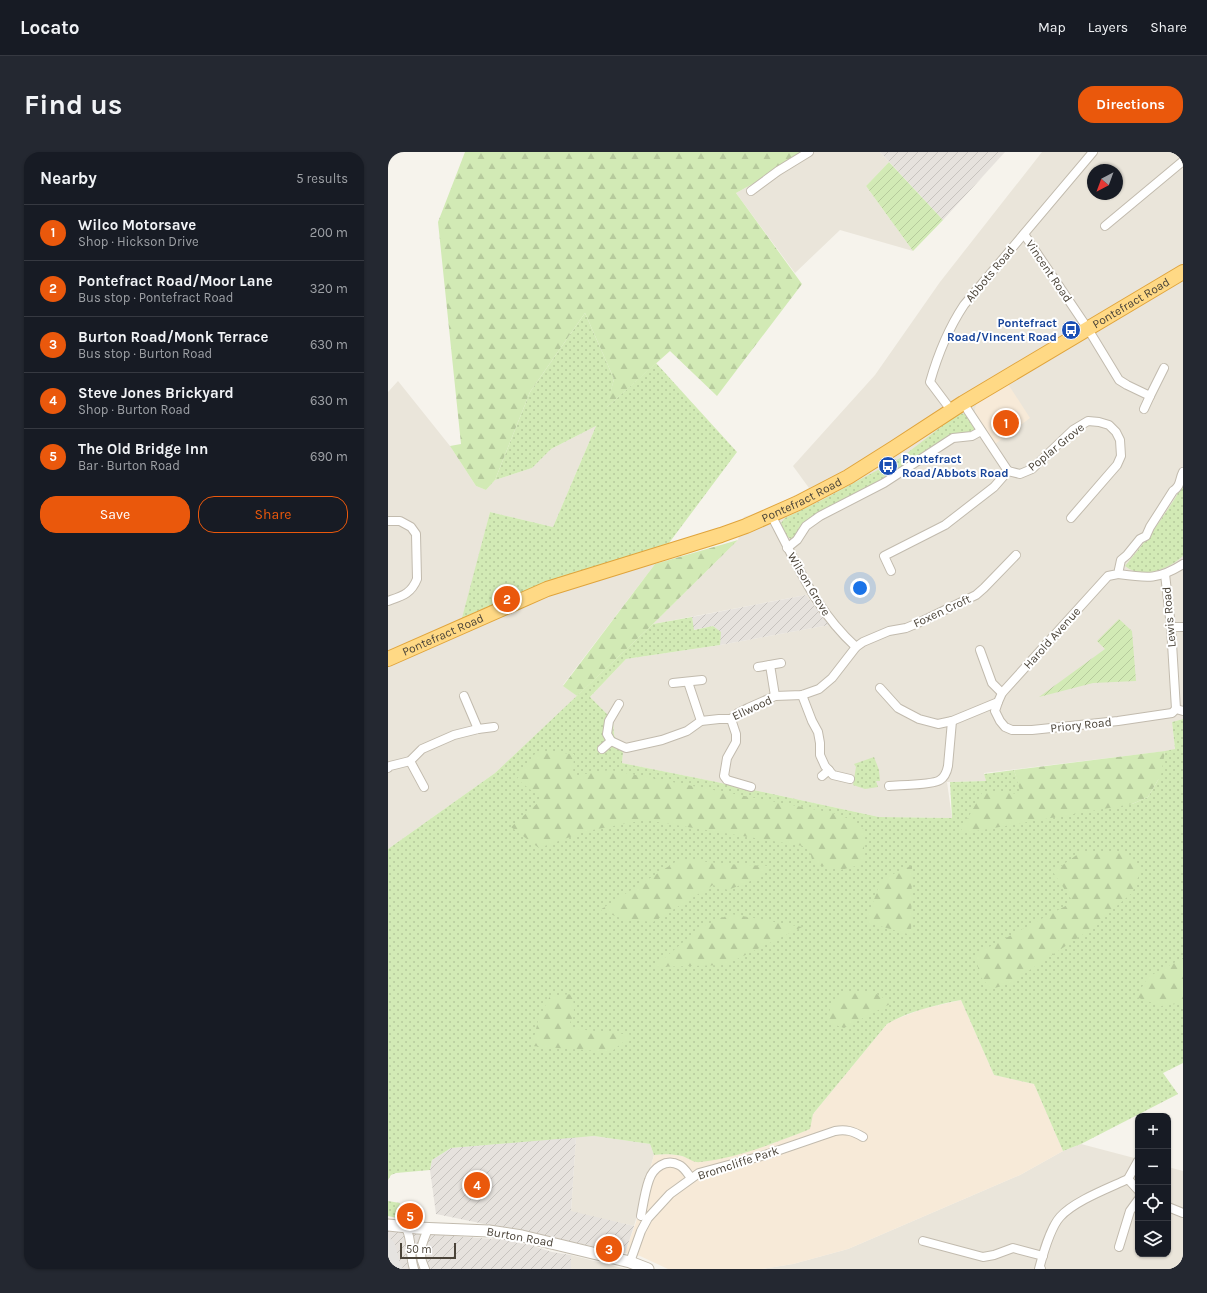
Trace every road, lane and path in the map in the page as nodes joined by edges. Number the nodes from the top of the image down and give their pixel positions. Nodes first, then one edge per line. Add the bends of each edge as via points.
1 (809, 152) edge
2 (1094, 152) edge
3 (1183, 161) edge
4 (751, 191) dead end
5 (1105, 226) dead end
6 (1024, 234) junction
7 (1183, 272) edge
8 (1088, 329) junction
9 (1164, 368) dead end
10 (1150, 396) junction
11 (963, 403) junction
12 (1144, 409) dead end
13 (951, 410) junction
14 (981, 431) junction
15 (1008, 471) junction
16 (1183, 472) edge
17 (771, 515) junction
18 (1071, 518) dead end
19 (388, 521) edge
20 (787, 548) junction
21 (1016, 555) dead end
22 (1183, 564) edge
23 (891, 571) dead end
24 (1118, 574) junction
25 (1165, 574) junction
26 (388, 601) edge
27 (1171, 627) junction
28 (1183, 627) edge
29 (856, 647) junction
30 (980, 650) dead end
31 (388, 659) edge
32 (781, 663) dead end
33 (770, 666) junction
34 (758, 667) dead end
35 (702, 680) dead end
36 (688, 682) junction
37 (673, 684) dead end
38 (880, 688) dead end
39 (1002, 693) junction
40 (802, 695) junction
41 (464, 696) dead end
42 (775, 696) junction
43 (998, 702) junction
44 (619, 704) dead end
45 (1179, 710) edge
46 (731, 719) junction
47 (952, 721) junction
48 (701, 722) junction
49 (494, 727) dead end
50 (478, 729) junction
51 (611, 741) junction
52 (602, 749) dead end
53 (410, 761) junction
54 (388, 768) edge
55 (829, 770) junction
56 (822, 776) dead end
57 (850, 780) dead end
58 (889, 786) dead end
59 (424, 787) dead end
60 (750, 787) dead end
61 (863, 1137) dead end
62 (1135, 1166) edge
63 (691, 1178) junction
64 (1128, 1179) junction
65 (1135, 1187) edge
66 (1135, 1204) edge
67 (1171, 1208) edge
68 (1183, 1213) edge
69 (641, 1216) dead end
70 (388, 1225) edge
71 (406, 1228) junction
72 (428, 1229) junction
73 (923, 1241) dead end
74 (1119, 1247) dead end
75 (1043, 1256) junction
76 (630, 1262) junction
77 (414, 1269) edge
78 (425, 1269) edge
79 (648, 1269) edge
80 (1040, 1269) edge

1 - 4 street
2 - 6 street, Abbots Road
3 - 5 street
6 - 8 street, Vincent Road
6 - 13 street, Abbots Road via 964,305 946,335 930,382
7 - 8 highway, Pontefract Road
8 - 10 street, Vincent Road via 1119,380
8 - 11 highway, Pontefract Road
9 - 10 street
10 - 12 street
11 - 13 highway, Pontefract Road
11 - 14 street
13 - 17 highway, Pontefract Road via 848,477
14 - 15 street
14 - 20 street, Pontefract Road via 972,436 953,438 884,483 820,516 806,526 797,540
15 - 18 street, Poplar Grove via 1020,474 1032,469 1057,443 1088,421 1109,425 1120,440 1121,456 1117,465
15 - 23 street via 994,488 945,525 884,556
16 - 24 street via 1180,484 1173,491 1146,536 1121,560
17 - 20 street, Wilson Grove
17 - 31 highway, Pontefract Road via 721,535 547,589
19 - 26 street via 400,521 411,527 416,534 418,579 408,593
20 - 29 street, Wilson Grove via 834,626
21 - 29 street, Foxen Croft via 976,595 918,623 882,633
22 - 25 street
24 - 25 street via 1154,577
24 - 39 street, Harold Avenue via 1108,576
25 - 27 street, Lewis Road
27 - 28 street
27 - 45 street, Lewis Road
29 - 40 street, Ellwood via 832,678 819,689
30 - 39 street via 992,683
32 - 33 street
33 - 34 street
33 - 42 street
35 - 36 street
36 - 37 street
36 - 48 street
38 - 47 street via 898,708 919,719 938,724
39 - 43 street, Harold Avenue
40 - 42 street, Ellwood
40 - 55 street via 818,732 820,755
41 - 50 street
42 - 46 street, Ellwood via 738,713
43 - 45 street, Priory Road via 996,711 1000,721 1012,730 1118,721
43 - 47 street
44 - 51 street via 609,721 607,734
46 - 48 street, Ellwood via 719,718
46 - 60 street via 736,742 727,758 724,776 727,780
47 - 58 street via 948,766 940,780 932,783
48 - 51 street, Ellwood via 687,731 655,742 626,748
49 - 50 street
50 - 53 street via 454,735 422,749
51 - 52 street
53 - 54 street
53 - 59 street
55 - 56 street
55 - 57 street via 833,775
61 - 63 street, Bromcliffe Park via 844,1129 835,1131 765,1155 708,1170
62 - 64 street
63 - 69 street via 679,1165 664,1163 658,1167 649,1180
63 - 76 street, Bromcliffe Park via 670,1194 648,1218
64 - 65 street
64 - 75 street via 1076,1204 1060,1217
66 - 74 street via 1130,1211
67 - 68 street
70 - 71 street, Burton Road
71 - 72 street, Burton Road
71 - 77 street via 410,1235
72 - 76 street, Burton Road via 489,1231 522,1236
72 - 78 street via 420,1255
73 - 75 street via 983,1257 1013,1248
75 - 80 street
76 - 79 street, Burton Road

